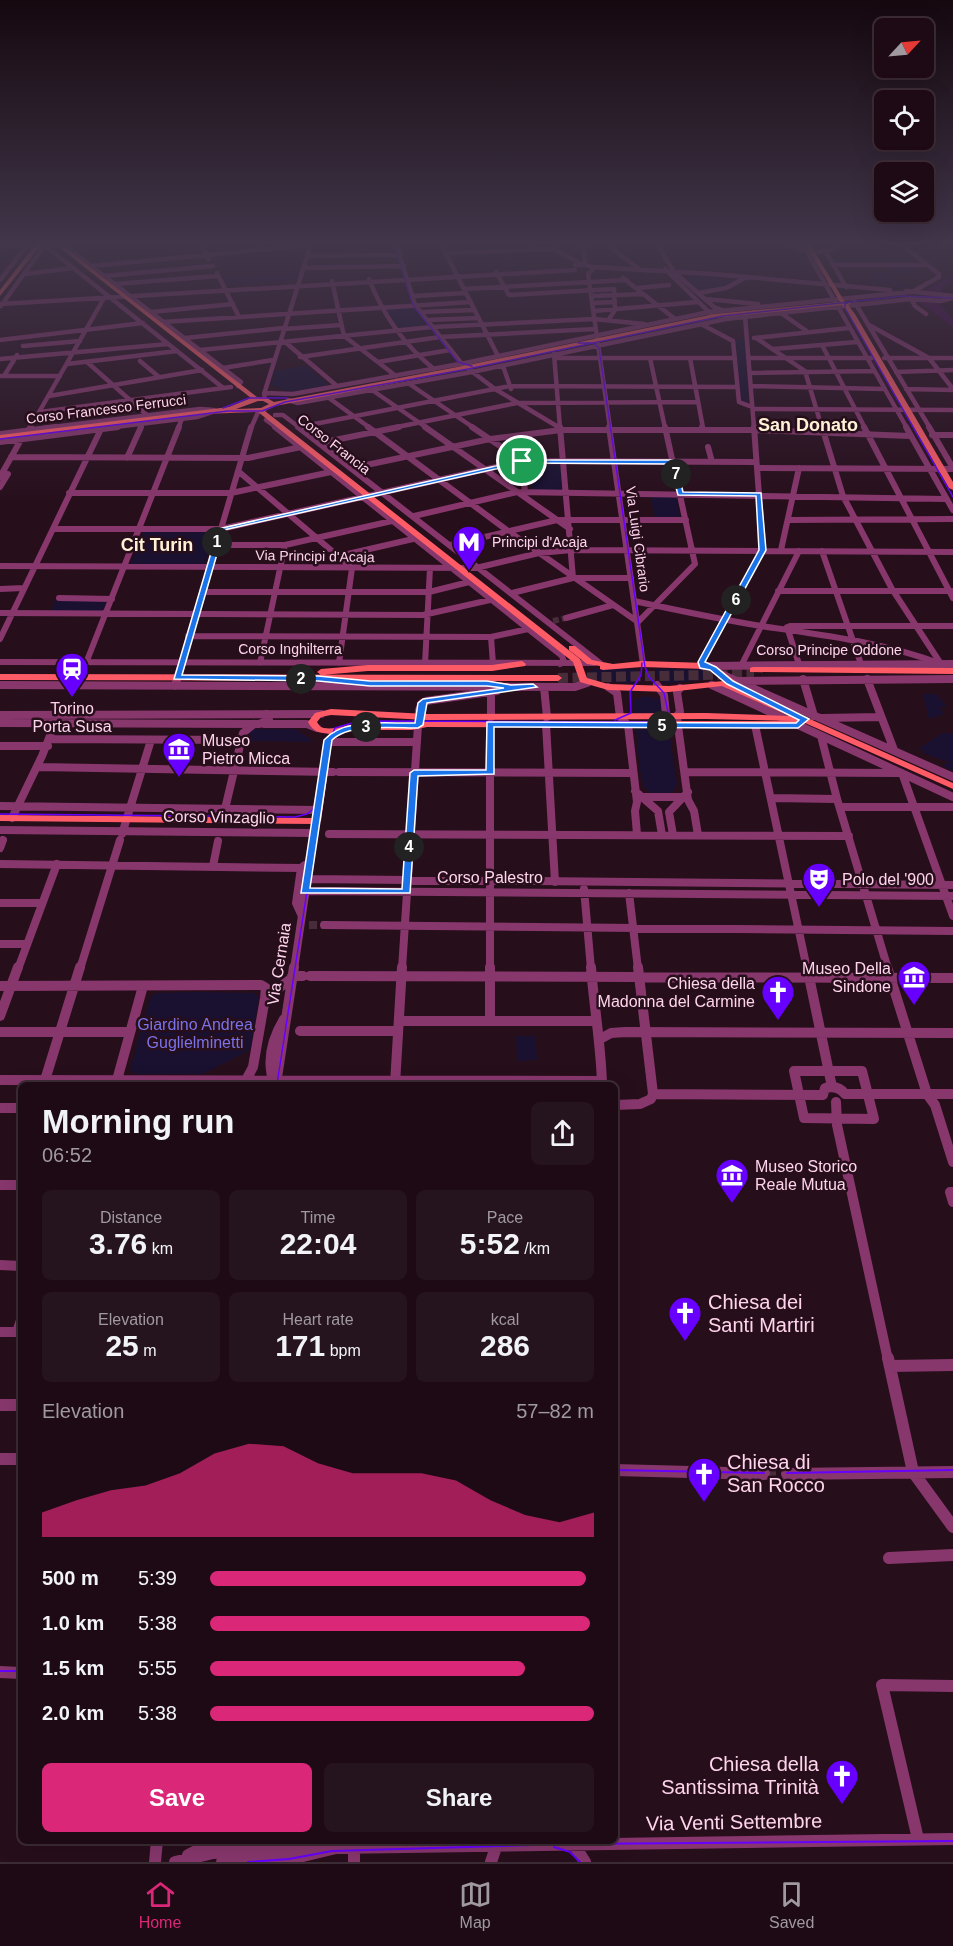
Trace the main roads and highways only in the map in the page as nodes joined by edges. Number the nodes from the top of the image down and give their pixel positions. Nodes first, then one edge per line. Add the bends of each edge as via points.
1 (159, 331) edge
2 (623, 331) edge
3 (862, 331) edge
4 (234, 387) junction
5 (256, 399) junction
6 (270, 407) junction
7 (251, 410) junction
8 (0, 438) edge
9 (953, 488) edge
10 (373, 495) junction
11 (522, 664) road end
12 (610, 665) junction
13 (632, 665) junction
14 (689, 666) junction
15 (0, 671) edge
16 (753, 672) tunnel mouth
17 (718, 673) junction
18 (953, 673) edge
19 (581, 674) junction
20 (178, 675) junction
21 (319, 675) junction
22 (558, 676) tunnel mouth
23 (0, 677) edge
24 (249, 678) junction
25 (730, 682) junction
26 (274, 686) road end
27 (511, 687) road end
28 (680, 687) junction
29 (343, 714) junction
30 (809, 719) junction
31 (419, 720) junction
32 (546, 721) junction
33 (667, 721) junction
34 (677, 721) junction
35 (318, 729) junction
36 (341, 729) junction
37 (328, 741) junction
38 (953, 786) edge
39 (0, 818) edge
40 (316, 821) joint

1 - 4 main road, Corso Francia
2 - 6 main road, Corso Francesco Ferrucci via 467,368 287,400
3 - 9 main road
4 - 5 main road, Corso Francia
4 - 7 main road, Corso Francia
5 - 6 main road, Corso Francesco Ferrucci
5 - 7 main road, Corso Francesco Ferrucci
6 - 7 main road, Corso Francia
6 - 10 main road, Corso Francia
7 - 8 main road, Corso Francesco Ferrucci via 204,412
10 - 12 main road, Corso Francia via 597,663
10 - 19 main road, Corso Francia via 455,568 579,663
11 - 21 main road via 492,668 368,668
12 - 13 main road
12 - 19 main road via 587,668
13 - 14 main road
13 - 14 main road
14 - 17 main road via 704,666
15 - 20 main road, Corso Inghilterra
16 - 18 main road, Corso Principe Oddone
17 - 25 main road
17 - 28 main road via 712,680
19 - 28 main road via 587,683 604,686
20 - 21 main road, Corso Inghilterra
20 - 23 main road, Corso Inghilterra
20 - 24 main road, Corso Inghilterra
21 - 22 main road, Corso Inghilterra
21 - 24 main road, Corso Inghilterra
21 - 27 main road via 370,683
24 - 26 main road
25 - 28 main road
25 - 30 main road
29 - 31 main road
29 - 35 main road via 321,714 312,722
29 - 36 main road via 350,721
30 - 34 main road
30 - 34 main road via 755,725
30 - 38 main road
31 - 32 main road
31 - 36 main road
32 - 33 main road via 620,717
32 - 33 main road via 628,725
33 - 34 main road
35 - 36 main road
35 - 37 main road
36 - 37 main road
37 - 40 main road, Via Cernaia via 332,772
39 - 40 main road, Corso Vinzaglio

